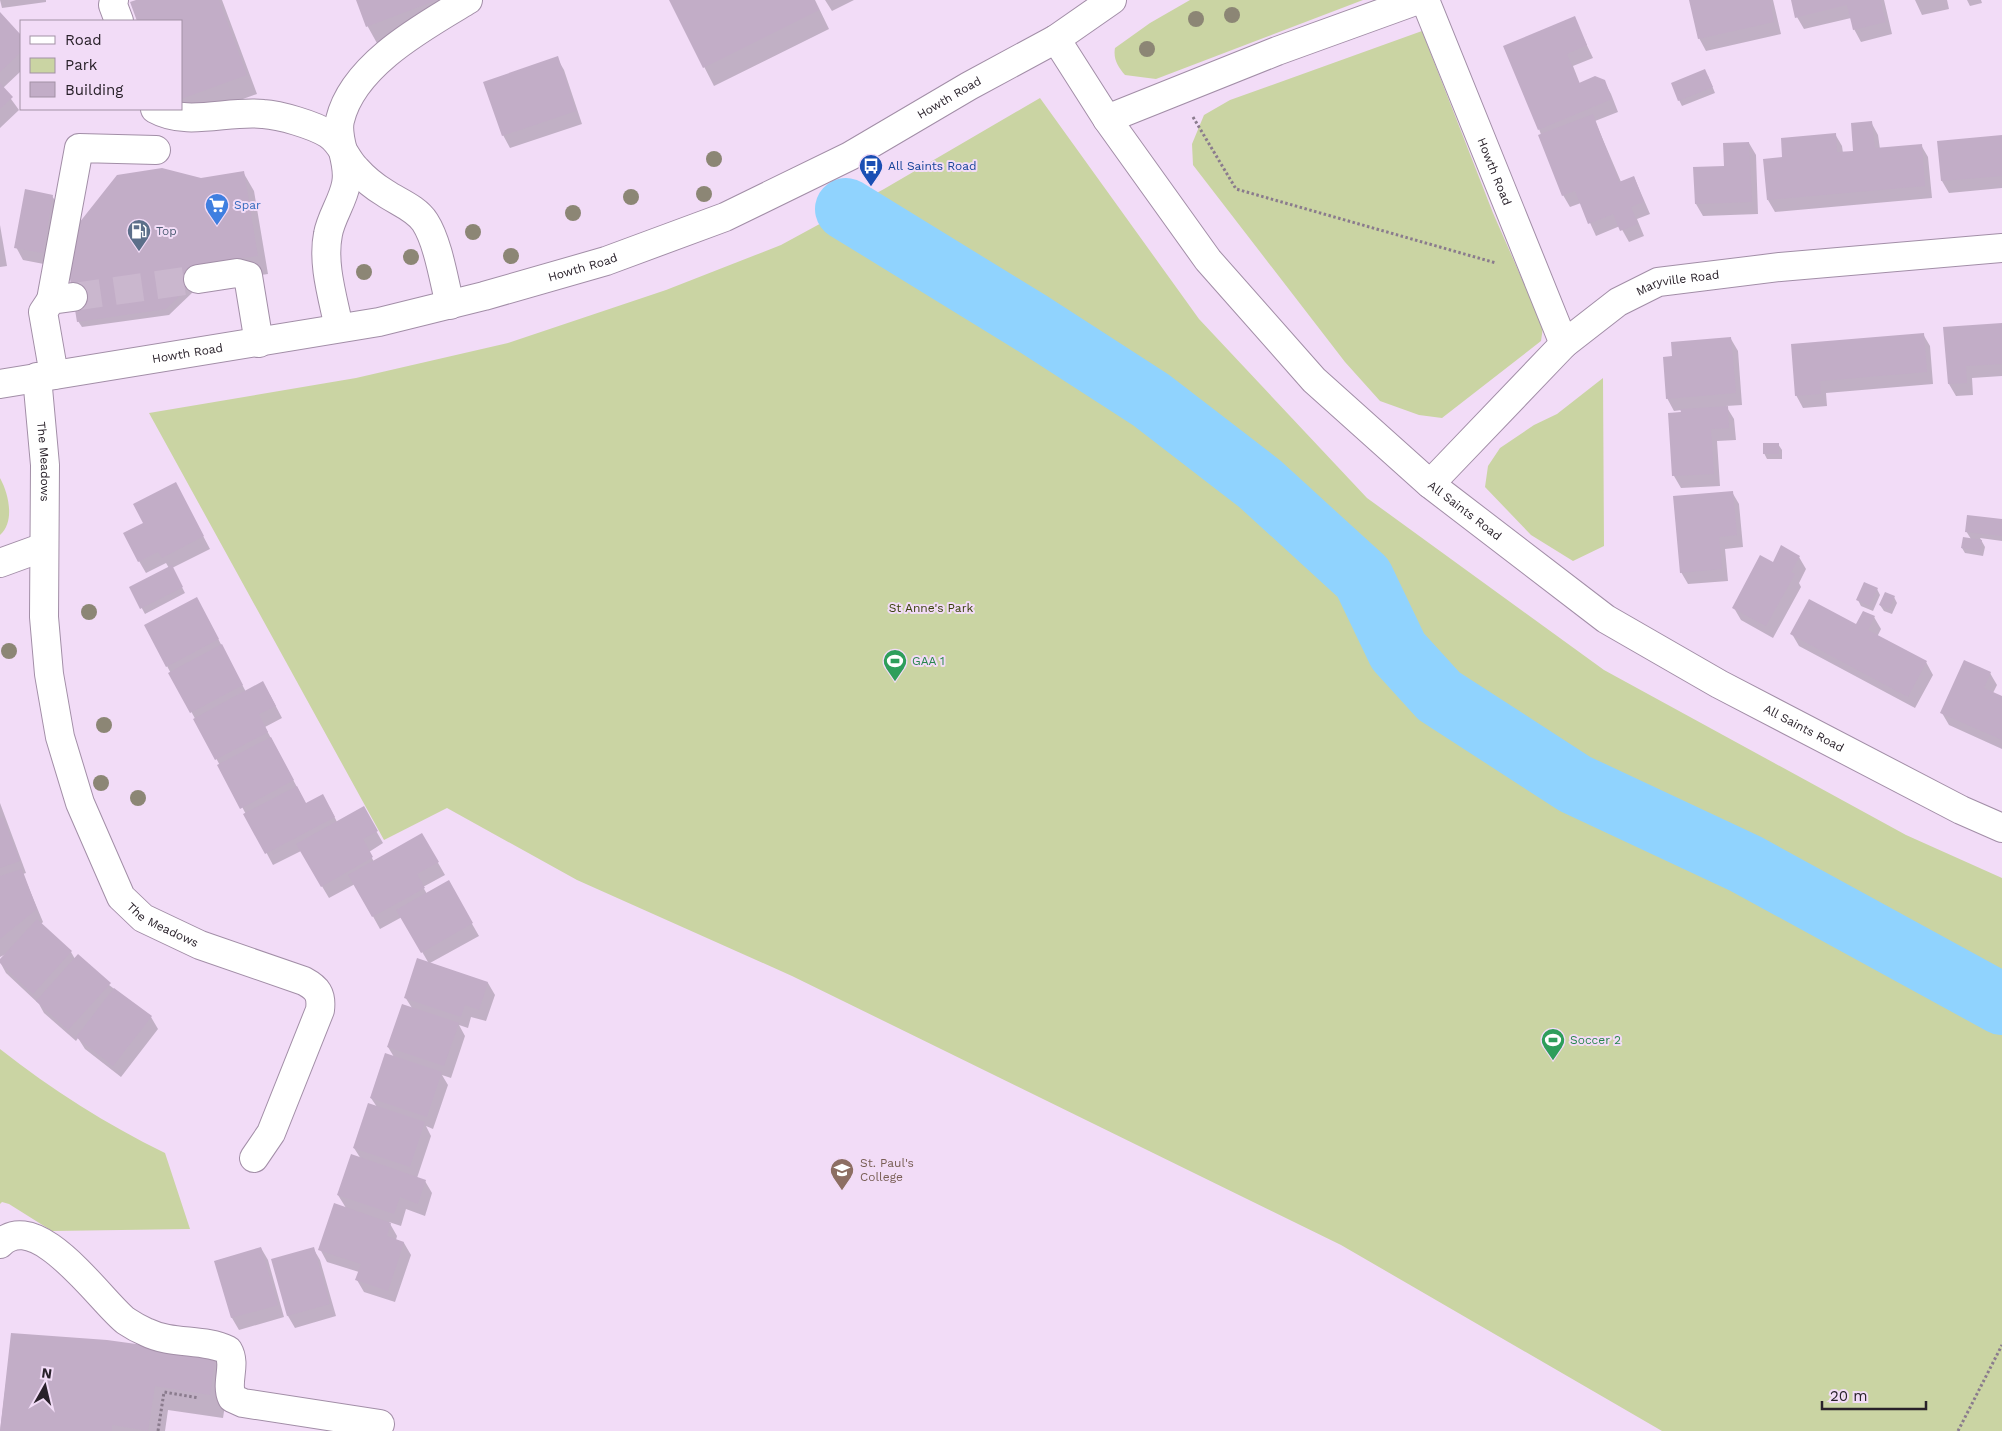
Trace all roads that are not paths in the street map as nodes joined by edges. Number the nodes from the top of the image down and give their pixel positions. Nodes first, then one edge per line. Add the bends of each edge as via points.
1 (114, 0) edge
2 (468, 0) edge
3 (1112, 0) edge
4 (1418, 0) edge
5 (1424, 0) edge
6 (119, 20) edge
7 (1056, 39) junction
8 (157, 110) edge
9 (1107, 119) junction
10 (156, 150) dead end
11 (345, 152) junction
12 (2002, 248) edge
13 (198, 279) tunnel mouth
14 (450, 305) junction
15 (339, 328) junction
16 (259, 343) junction
17 (1564, 344) junction
18 (45, 376) junction
19 (0, 384) edge
20 (1430, 484) junction
21 (44, 547) junction
22 (0, 563) edge
23 (2002, 828) edge
24 (254, 1158) dead end
25 (0, 1244) edge
26 (380, 1424) dead end

1 - 6 street
2 - 11 street via 412,34 360,79 346,102 340,121
3 - 7 street, Howth Road
4 - 9 street
5 - 17 street, Howth Road
7 - 9 street, All Saints Road
7 - 14 street, Howth Road via 850,156 724,217 606,261
8 - 11 street via 190,118 235,112 264,114 326,133
9 - 20 street, All Saints Road via 1208,260 1307,373
10 - 18 street, The Meadows via 79,148 62,298 43,312
11 - 14 street via 367,179 424,221 431,234
11 - 15 street via 346,184 328,232 327,244 328,274
12 - 17 street, Maryville Road via 1780,267 1658,282 1618,302
13 - 16 street via 237,273 248,276
14 - 15 street, Howth Road
15 - 16 street, Howth Road
16 - 18 street, Howth Road
17 - 20 street, Maryville Road
18 - 19 street, Howth Road
18 - 21 street, The Meadows
20 - 23 street, All Saints Road via 1606,619 1745,698
21 - 22 street
21 - 24 street, The Meadows via 44,617 49,674 60,737 80,803 121,897 142,918 200,945 304,981 316,988 321,999 320,1010 271,1133
25 - 26 street via 17,1236 40,1240 82,1273 125,1320 147,1333 167,1340 228,1350 233,1358 228,1390 232,1398 243,1403

